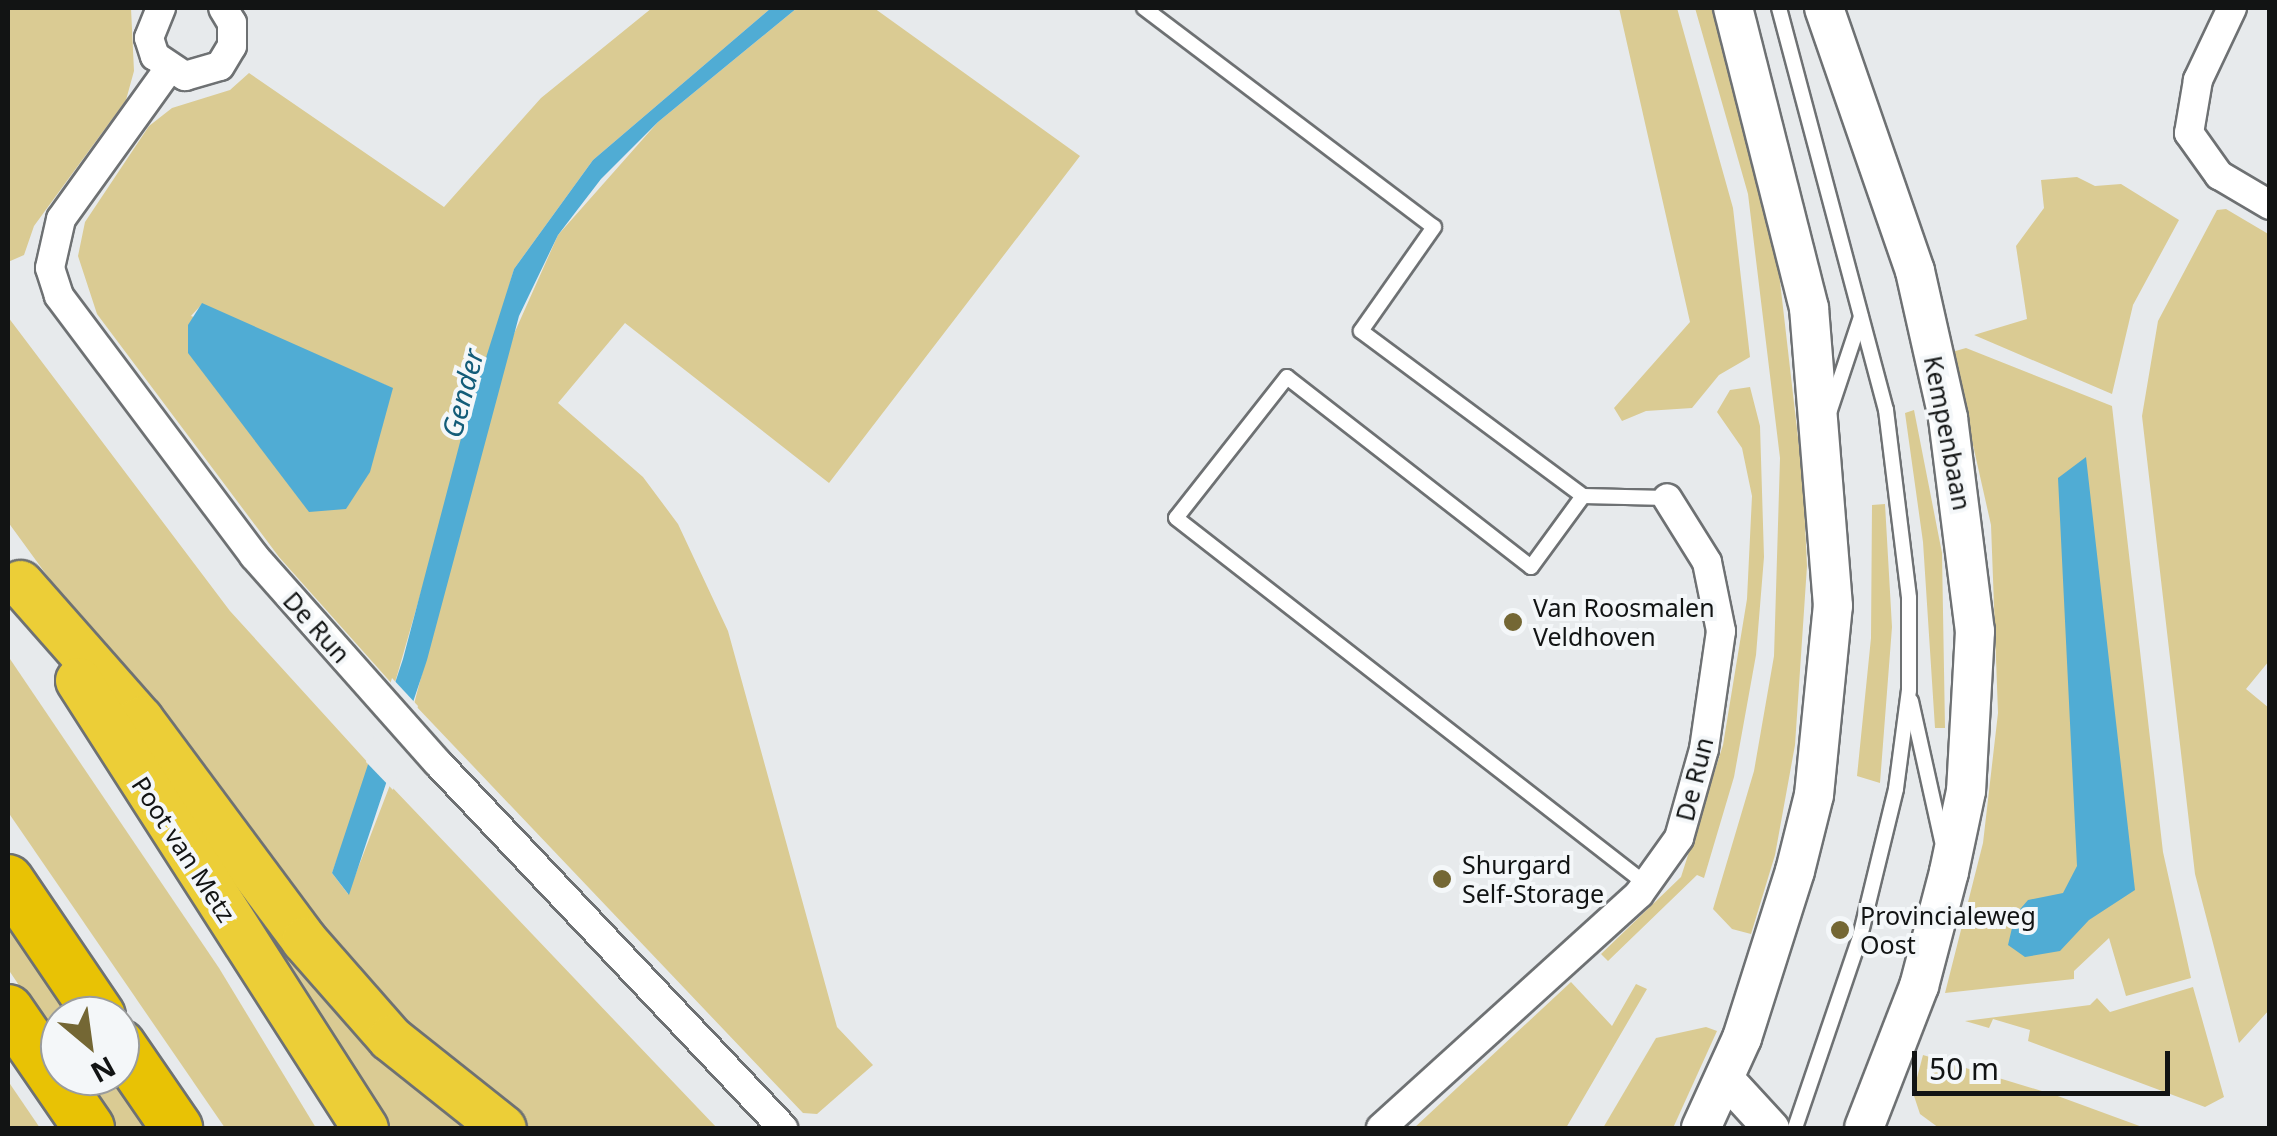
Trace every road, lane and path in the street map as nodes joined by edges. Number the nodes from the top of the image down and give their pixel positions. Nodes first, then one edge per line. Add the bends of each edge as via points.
1 (160, 8) edge
2 (223, 8) edge
3 (1144, 8) edge
4 (1732, 8) edge
5 (1779, 8) edge
6 (1824, 8) edge
7 (2232, 8) edge
8 (168, 70) junction
9 (2270, 205) edge
10 (1861, 316) junction
11 (1822, 435) junction
12 (1582, 496) junction
13 (1666, 498) joint
14 (14, 575) edge
15 (1908, 690) junction
16 (1948, 872) junction
17 (8, 880) edge
18 (1646, 884) junction
19 (86, 996) edge
20 (8, 1010) edge
21 (140, 1075) edge
22 (1725, 1078) junction
23 (89, 1128) edge
24 (176, 1128) edge
25 (365, 1128) edge
26 (503, 1128) edge
27 (784, 1128) edge
28 (1381, 1128) edge
29 (1701, 1128) edge
30 (1771, 1128) edge
31 (1796, 1128) edge
32 (1864, 1128) edge

1 - 8 street via 150,38
2 - 8 street via 232,23 232,46 220,66 204,76
3 - 12 lane via 1434,227 1361,331
4 - 11 main road via 1808,308
5 - 10 lane, Kempenbaan
6 - 16 main road, Kempenbaan via 1915,272 1963,508 1974,712
7 - 9 street via 2198,80 2187,122 2195,148 2219,175
8 - 27 street, De Run via 61,218 50,268 59,296 254,556 436,762
10 - 11 lane
10 - 15 lane, Kempenbaan via 1894,461 1909,598
11 - 22 main road via 1833,606 1814,795 1774,941
12 - 13 lane
12 - 18 lane via 1530,567 1286,377 1176,518
13 - 18 street, De Run via 1707,562 1721,631 1704,749 1679,838
14 - 25 highway, Poot van Metz via 130,768
14 - 26 highway via 140,719 304,940 390,1038
15 - 16 lane, Kempenbaan
15 - 31 lane, Kempenbaan via 1896,789 1851,966
16 - 32 main road, Kempenbaan via 1918,986
17 - 19 highway
18 - 28 street, De Run
20 - 23 highway
21 - 24 highway
22 - 29 main road
22 - 30 street

